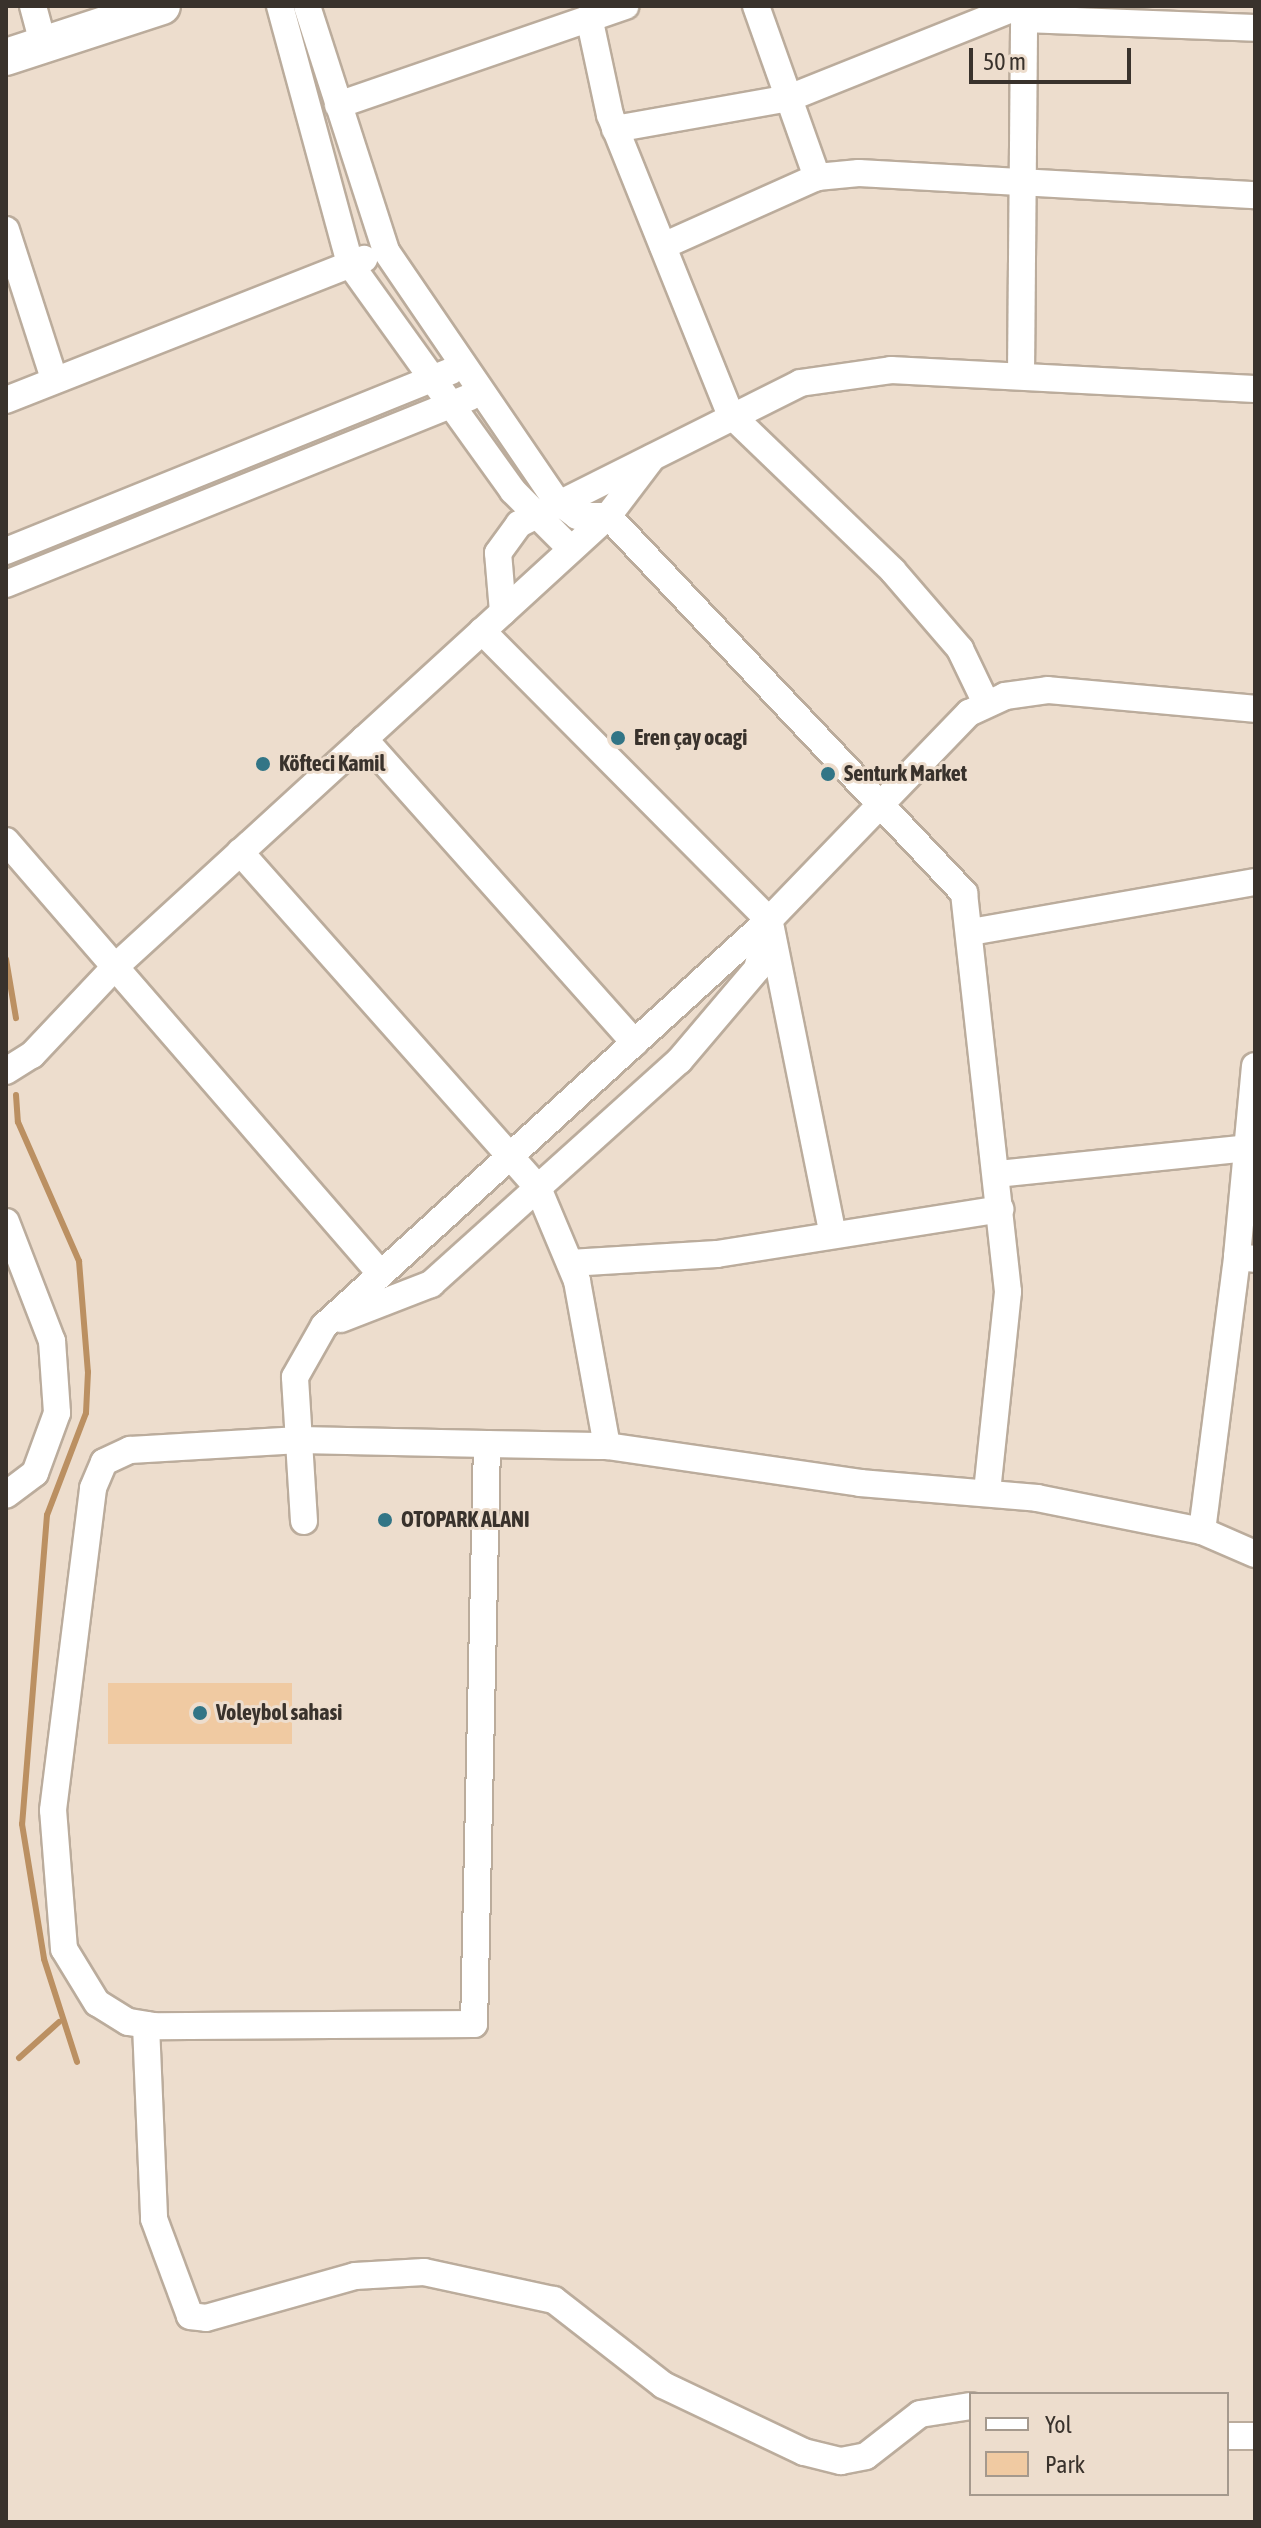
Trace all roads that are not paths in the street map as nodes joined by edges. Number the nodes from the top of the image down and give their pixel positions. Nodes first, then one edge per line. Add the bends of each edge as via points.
1 (33, 6) edge
2 (162, 6) edge
3 (280, 6) edge
4 (307, 6) edge
5 (625, 6) edge
6 (756, 6) edge
7 (1197, 6) edge
8 (1019, 11) edge
9 (589, 17) junction
10 (1212, 28) junction
11 (1255, 28) edge
12 (43, 44) junction
13 (6, 57) edge
14 (789, 98) junction
15 (338, 105) junction
16 (615, 129) junction
17 (817, 177) junction
18 (1023, 182) junction
19 (1255, 195) edge
20 (6, 230) edge
21 (663, 246) junction
22 (386, 251) junction
23 (350, 264) junction
24 (433, 374) junction
25 (1021, 374) junction
26 (54, 379) junction
27 (476, 380) junction
28 (1255, 389) edge
29 (6, 400) edge
30 (456, 405) junction
31 (730, 414) junction
32 (652, 458) junction
33 (545, 507) junction
34 (608, 516) junction
35 (571, 549) junction
36 (6, 551) edge
37 (6, 584) edge
38 (503, 612) junction
39 (482, 631) junction
40 (986, 703) junction
41 (1255, 709) edge
42 (364, 739) junction
43 (884, 805) junction
44 (6, 841) edge
45 (240, 852) junction
46 (1255, 882) edge
47 (769, 920) junction
48 (971, 932) junction
49 (114, 968) junction
50 (635, 1043) junction
51 (1255, 1066) edge
52 (6, 1071) edge
53 (1247, 1148) junction
54 (513, 1154) junction
55 (997, 1174) junction
56 (538, 1188) junction
57 (1000, 1209) junction
58 (6, 1222) edge
59 (832, 1231) junction
60 (1246, 1258) edge
61 (570, 1263) junction
62 (381, 1274) junction
63 (324, 1326) junction
64 (300, 1440) junction
65 (487, 1444) junction
66 (607, 1446) junction
67 (987, 1492) junction
68 (6, 1495) edge
69 (304, 1521) dead end
70 (1202, 1531) junction
71 (1255, 1554) edge
72 (146, 2025) junction
73 (969, 2406) edge
74 (1229, 2436) edge
75 (1255, 2436) edge

1 - 12 street
2 - 12 main road
3 - 23 street
4 - 15 street
5 - 9 street
6 - 14 street
7 - 10 street
8 - 10 street
8 - 14 street
8 - 18 street
9 - 15 street
9 - 16 street
10 - 11 street
12 - 13 main road
14 - 16 street
14 - 17 street
15 - 22 street
16 - 21 street
17 - 18 street
17 - 21 street
18 - 19 street
18 - 25 street
20 - 26 street
21 - 31 street
22 - 23 street
22 - 27 street
23 - 24 street
23 - 26 street
24 - 27 street
24 - 30 street
24 - 36 street
25 - 28 street
25 - 31 street via 845,373
26 - 29 street
27 - 30 street
27 - 33 street
30 - 33 street
30 - 37 street
31 - 32 street
31 - 40 street via 893,571 960,649
32 - 33 street
32 - 34 street
33 - 34 street via 577,516
33 - 35 street
33 - 38 street via 498,553
34 - 35 street
34 - 43 street
35 - 38 street
38 - 39 street
39 - 42 street
39 - 47 street
40 - 41 street via 1048,690
40 - 43 street via 969,713
42 - 45 street
42 - 50 street
43 - 47 street
43 - 48 street via 964,893
44 - 49 street
45 - 49 street
45 - 54 street
46 - 48 street
47 - 50 street
47 - 56 street via 757,969 679,1061
47 - 59 street
48 - 55 street
49 - 52 street via 32,1055
49 - 62 street
50 - 54 street
51 - 53 street
53 - 55 street
53 - 60 street
54 - 56 street
54 - 62 street
55 - 57 street
56 - 61 street
56 - 63 street via 431,1284
57 - 59 street
57 - 67 street via 1007,1329
58 - 68 street via 52,1341 57,1413 35,1473
59 - 61 street via 717,1254
60 - 70 street
61 - 66 street
62 - 63 street
63 - 64 street via 295,1377
64 - 65 street
64 - 69 street
64 - 72 street via 130,1450 104,1462 93,1488 53,1810 58,1922 75,1977 97,2003
65 - 66 street
65 - 72 street via 474,2024
66 - 67 street via 860,1483
67 - 70 street
70 - 71 street
72 - 73 street via 154,2219 190,2316 206,2318 355,2276 424,2272 476,2279 554,2300 663,2385 804,2452 841,2461 866,2456 920,2414
74 - 75 street

